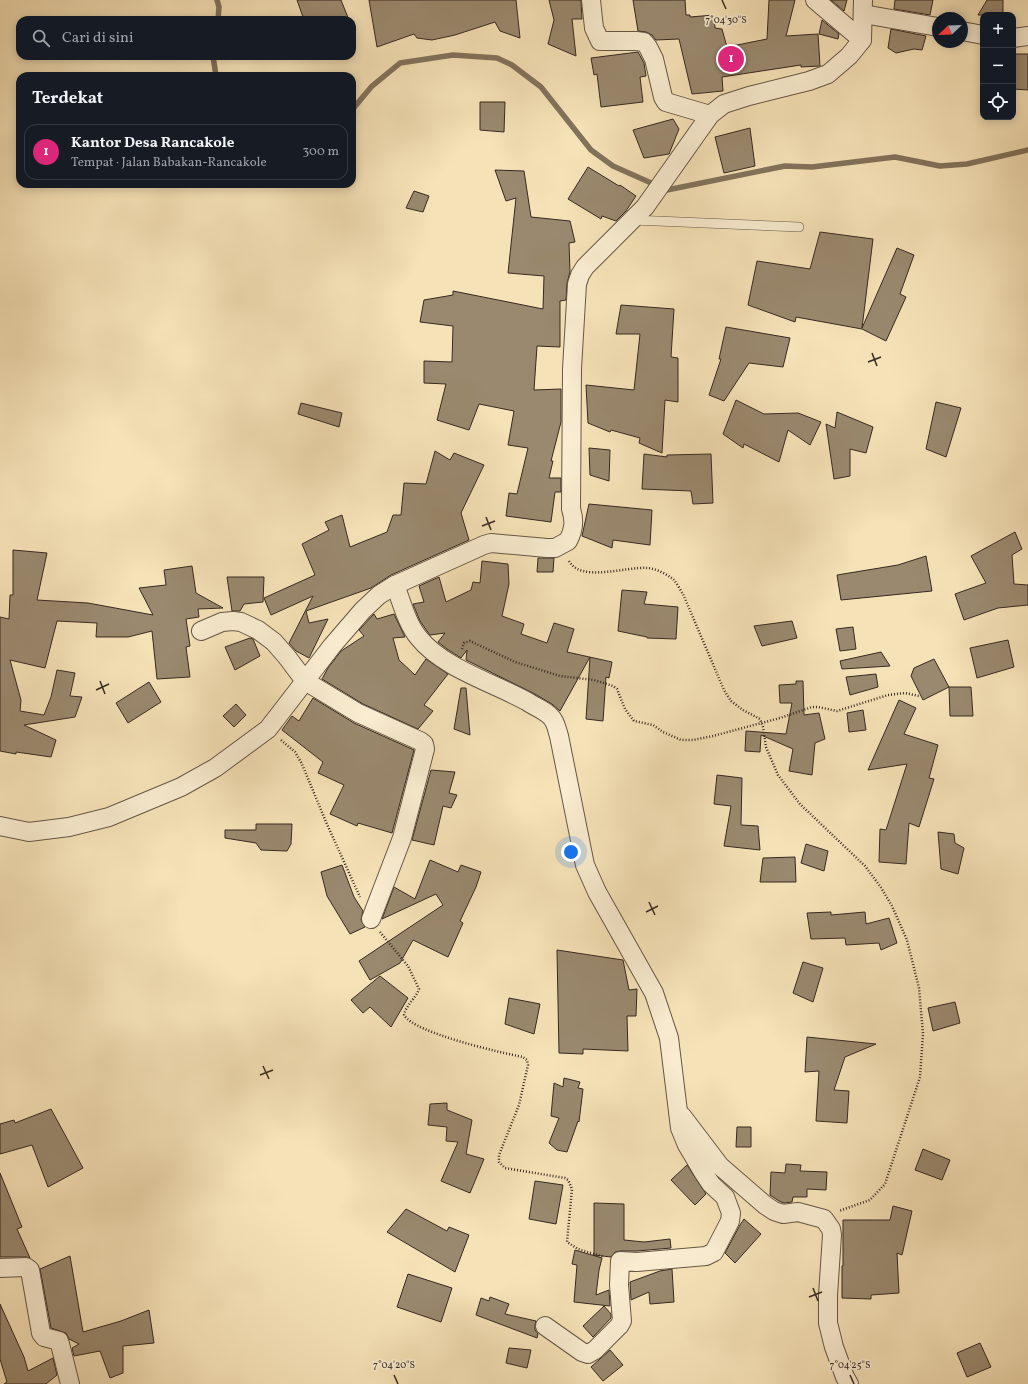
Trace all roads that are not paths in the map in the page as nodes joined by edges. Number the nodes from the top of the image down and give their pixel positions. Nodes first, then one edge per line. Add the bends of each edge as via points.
1 (591, 0) edge
2 (815, 0) edge
3 (863, 7) edge
4 (932, 25) edge
5 (968, 32) edge
6 (980, 34) edge
7 (1028, 36) edge
8 (1016, 38) edge
9 (862, 40) junction
10 (710, 115) junction
11 (632, 220) junction
12 (799, 227) dead end
13 (395, 585) junction
14 (201, 631) dead end
15 (305, 681) junction
16 (0, 826) edge
17 (371, 919) road end
18 (678, 1110) junction
19 (0, 1268) edge
20 (545, 1326) dead end
21 (70, 1384) edge
22 (849, 1384) edge

1 - 10 street via 594,28 600,40 644,42 654,59 666,102
2 - 9 street
3 - 4 street
3 - 9 street
5 - 6 street
7 - 8 street
9 - 10 street via 849,56 828,74 724,104
10 - 11 street via 645,207
11 - 12 lane
11 - 13 street via 585,267 577,284 572,369 571,509 574,528 568,541 555,548 492,543
13 - 15 street via 363,610
13 - 18 street via 412,628 427,647 456,667 547,713 555,722 585,865 597,892 654,993 669,1038
14 - 15 street via 222,622 247,624 274,642
15 - 16 street via 268,729 215,768 181,787 109,817 69,827 29,832
15 - 17 street via 358,713 420,741 425,746 402,838
18 - 20 street via 680,1128 687,1146 711,1184 725,1197 731,1213 730,1221 714,1252 706,1256 620,1261 622,1321 595,1350 588,1354
18 - 22 street via 720,1166 765,1205 783,1214 798,1212 819,1217 828,1223 832,1235 828,1323 834,1347
19 - 21 street via 26,1267 30,1270 41,1333 44,1337 59,1341

